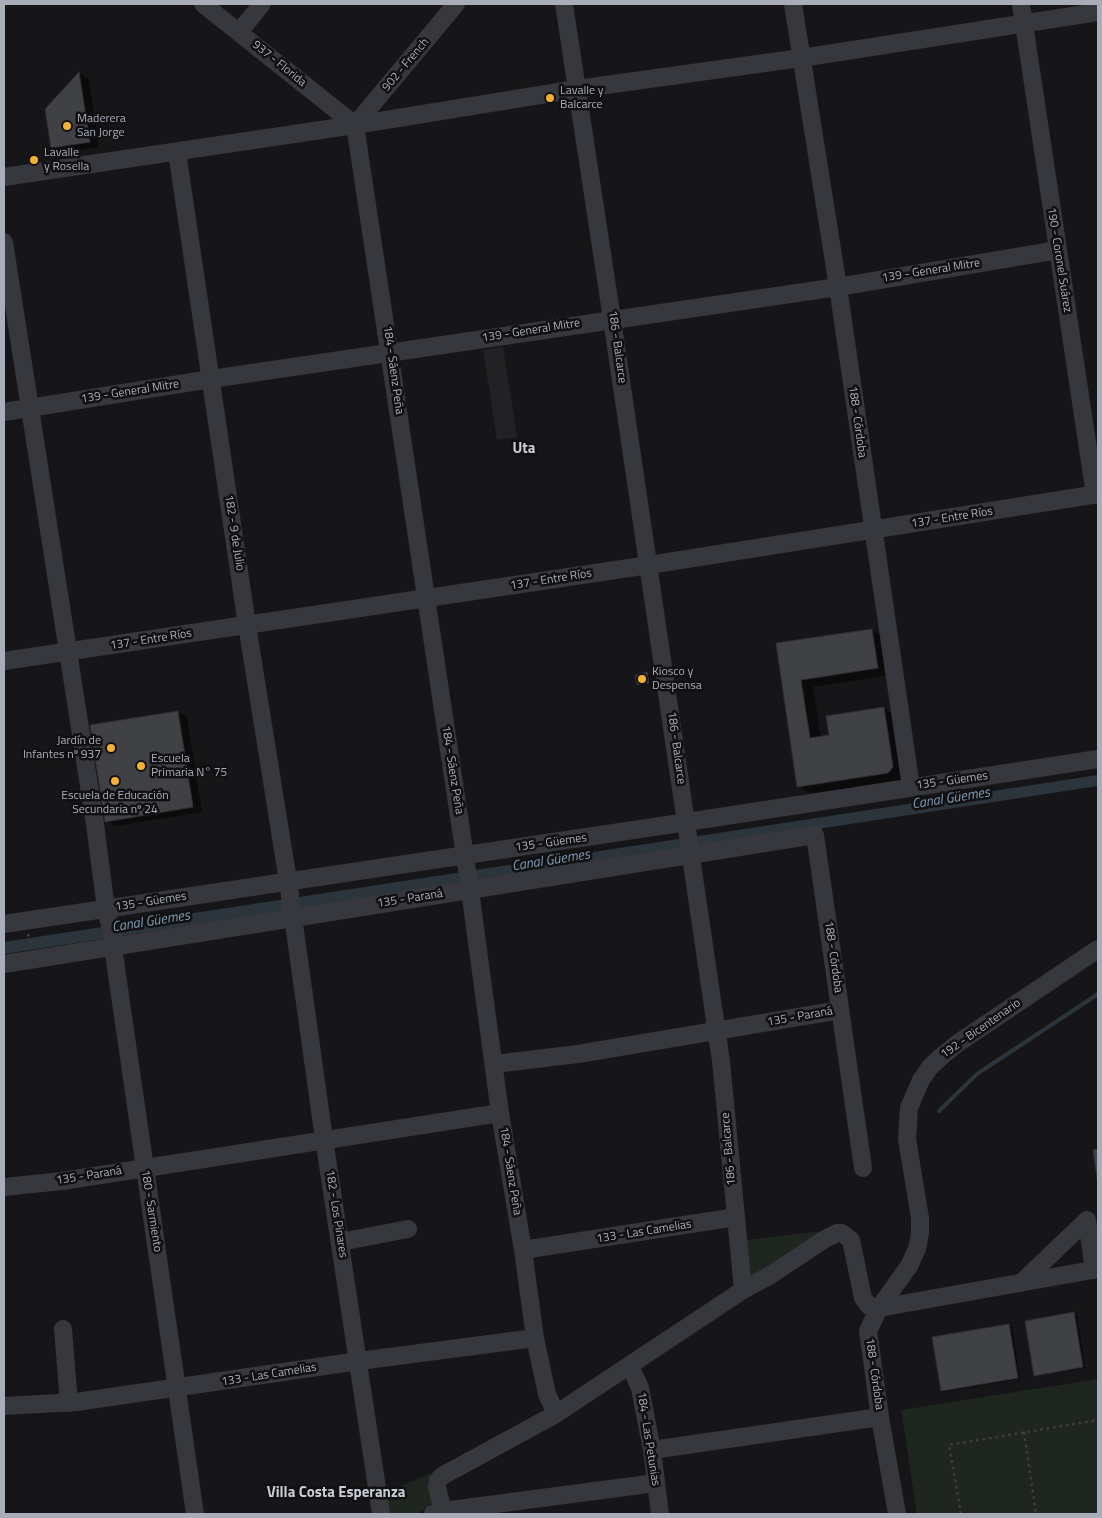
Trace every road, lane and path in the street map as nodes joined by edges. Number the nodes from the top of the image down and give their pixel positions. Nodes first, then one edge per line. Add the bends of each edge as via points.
1 (203, 4) edge
2 (262, 4) edge
3 (456, 4) edge
4 (564, 4) edge
5 (793, 4) edge
6 (1021, 4) edge
7 (1098, 12) edge
8 (1024, 24) junction
9 (239, 32) junction
10 (801, 58) junction
11 (577, 89) junction
12 (355, 125) junction
13 (177, 152) junction
14 (4, 177) edge
15 (4, 242) edge
16 (1058, 250) junction
17 (838, 286) junction
18 (612, 318) junction
19 (391, 353) junction
20 (211, 379) junction
21 (29, 408) junction
22 (4, 412) edge
23 (1097, 495) edge
24 (873, 530) junction
25 (649, 565) junction
26 (426, 599) junction
27 (247, 625) junction
28 (68, 652) junction
29 (4, 661) edge
30 (1098, 759) edge
31 (911, 787) junction
32 (688, 826) junction
33 (816, 835) joint
34 (691, 851) junction
35 (468, 873) junction
36 (288, 884) junction
37 (107, 914) junction
38 (292, 916) junction
39 (4, 924) edge
40 (114, 944) junction
41 (1098, 948) edge
42 (4, 964) edge
43 (840, 1010) junction
44 (716, 1031) junction
45 (494, 1064) junction
46 (500, 1113) junction
47 (324, 1139) junction
48 (144, 1168) junction
49 (863, 1168) dead end
50 (4, 1187) edge
51 (736, 1218) junction
52 (408, 1229) dead end
53 (340, 1242) junction
54 (523, 1250) junction
55 (1096, 1269) edge
56 (1021, 1283) junction
57 (743, 1290) junction
58 (879, 1308) junction
59 (62, 1328) dead end
60 (535, 1338) junction
61 (359, 1361) junction
62 (630, 1366) junction
63 (178, 1389) junction
64 (69, 1403) junction
65 (4, 1406) edge
66 (556, 1414) junction
67 (880, 1417) junction
68 (1098, 1420) edge
69 (1024, 1432) junction
70 (652, 1450) junction
71 (656, 1483) junction
72 (438, 1513) edge
73 (1098, 1513) edge
74 (195, 1514) edge
75 (382, 1514) edge
76 (660, 1514) edge
77 (897, 1514) edge
78 (961, 1514) edge
79 (1036, 1514) edge
80 (1090, 1514) edge

1 - 9 street, 937 - Florida
2 - 9 street
3 - 12 street, 902 - French
4 - 11 street, 186 - Balcarce
5 - 10 street, 188 - Córdoba
6 - 8 street, 190 - Coronel Suárez
7 - 8 street
8 - 10 street
8 - 16 street, 190 - Coronel Suárez
9 - 12 street, 937 - Florida
10 - 11 street
10 - 17 street, 188 - Córdoba
11 - 12 street
11 - 18 street, 186 - Balcarce
12 - 13 street
12 - 19 street, 184 - Sáenz Peña
13 - 14 street
13 - 20 street, 182 - 9 de Julio
15 - 21 street, 180 - Sarmiento
16 - 17 street, 139 - General Mitre
16 - 23 street, 190 - Coronel Suárez
17 - 18 street, 139 - General Mitre
17 - 24 street, 188 - Córdoba
18 - 19 street, 139 - General Mitre
18 - 25 street, 186 - Balcarce
19 - 20 street, 139 - General Mitre
19 - 26 street, 184 - Sáenz Peña
20 - 21 street, 139 - General Mitre
20 - 27 street, 182 - 9 de Julio
21 - 22 street, 139 - General Mitre
21 - 28 street, 180 - Sarmiento
23 - 24 street, 137 - Entre Ríos
24 - 25 street, 137 - Entre Ríos
24 - 31 street, 188 - Córdoba
25 - 26 street, 137 - Entre Ríos
25 - 32 street, 186 - Balcarce
26 - 27 street, 137 - Entre Ríos
26 - 35 street, 184 - Sáenz Peña
27 - 28 street, 137 - Entre Ríos
27 - 36 street, 182 - 9 de Julio
28 - 29 street, 137 - Entre Ríos
28 - 37 street, 180 - Sarmiento
30 - 31 street, 135 - Güemes
31 - 32 street, 135 - Güemes
32 - 34 street, 186 - Balcarce
32 - 35 street, 135 - Güemes
33 - 34 street, 135 - Paraná
33 - 43 street, 188 - Córdoba
34 - 35 street, 135 - Paraná
34 - 44 street, 186 - Balcarce
35 - 36 street, 135 - Güemes
35 - 38 street, 135 - Paraná
35 - 45 street, 184 - Sáenz Peña
36 - 37 street, 135 - Güemes
36 - 38 street, 182 - 9 de Julio
37 - 39 street, 135 - Güemes
37 - 40 street, 180 - Sarmiento
38 - 40 street, 135 - Paraná
38 - 47 street, 182 - Los Pinares
40 - 42 street, 135 - Paraná
40 - 48 street, 180 - Sarmiento
41 - 58 street, 192 - Bicentenario via 958,1043 930,1067 921,1080 909,1108 907,1123 920,1218 917,1249
43 - 44 street, 135 - Paraná
43 - 49 street, 188 - Córdoba
44 - 45 street, 135 - Paraná
44 - 51 street, 186 - Balcarce
45 - 46 street, 184 - Sáenz Peña
46 - 47 street, 135 - Paraná
46 - 54 street, 184 - Sáenz Peña
47 - 48 street, 135 - Paraná
47 - 53 street, 182 - Los Pinares
48 - 50 street, 135 - Paraná
48 - 63 street, 180 - Sarmiento
51 - 54 street, 133 - Las Camelias
51 - 57 street, 186 - Balcarce
52 - 53 street
53 - 61 street, 182 - Los Pinares
54 - 60 street, 184 - Sáenz Peña
55 - 56 street
55 - 56 street via 1087,1220
56 - 58 street
57 - 58 street via 825,1239 842,1233 854,1246 863,1298 869,1306
57 - 62 street
58 - 67 street, 188 - Córdoba via 868,1331
59 - 64 street
60 - 61 street, 133 - Las Camelias
60 - 66 street, 184 - Sáenz Peña via 547,1394
61 - 63 street, 133 - Las Camelias
61 - 75 street, 182 - Los Pinares
62 - 66 street
62 - 70 street, 184 - Las Petunias via 640,1388
63 - 64 street, 133 - Las Camelias
63 - 74 street, 180 - Sarmiento
64 - 65 street, 133 - Las Camelias
66 - 72 street via 438,1480
67 - 70 street
67 - 77 street, 188 - Córdoba
68 - 69 path
69 - 78 path via 949,1445
69 - 79 path
70 - 71 street, 184 - Las Petunias
71 - 72 street
71 - 76 street, 184 - Las Petunias
73 - 80 path

